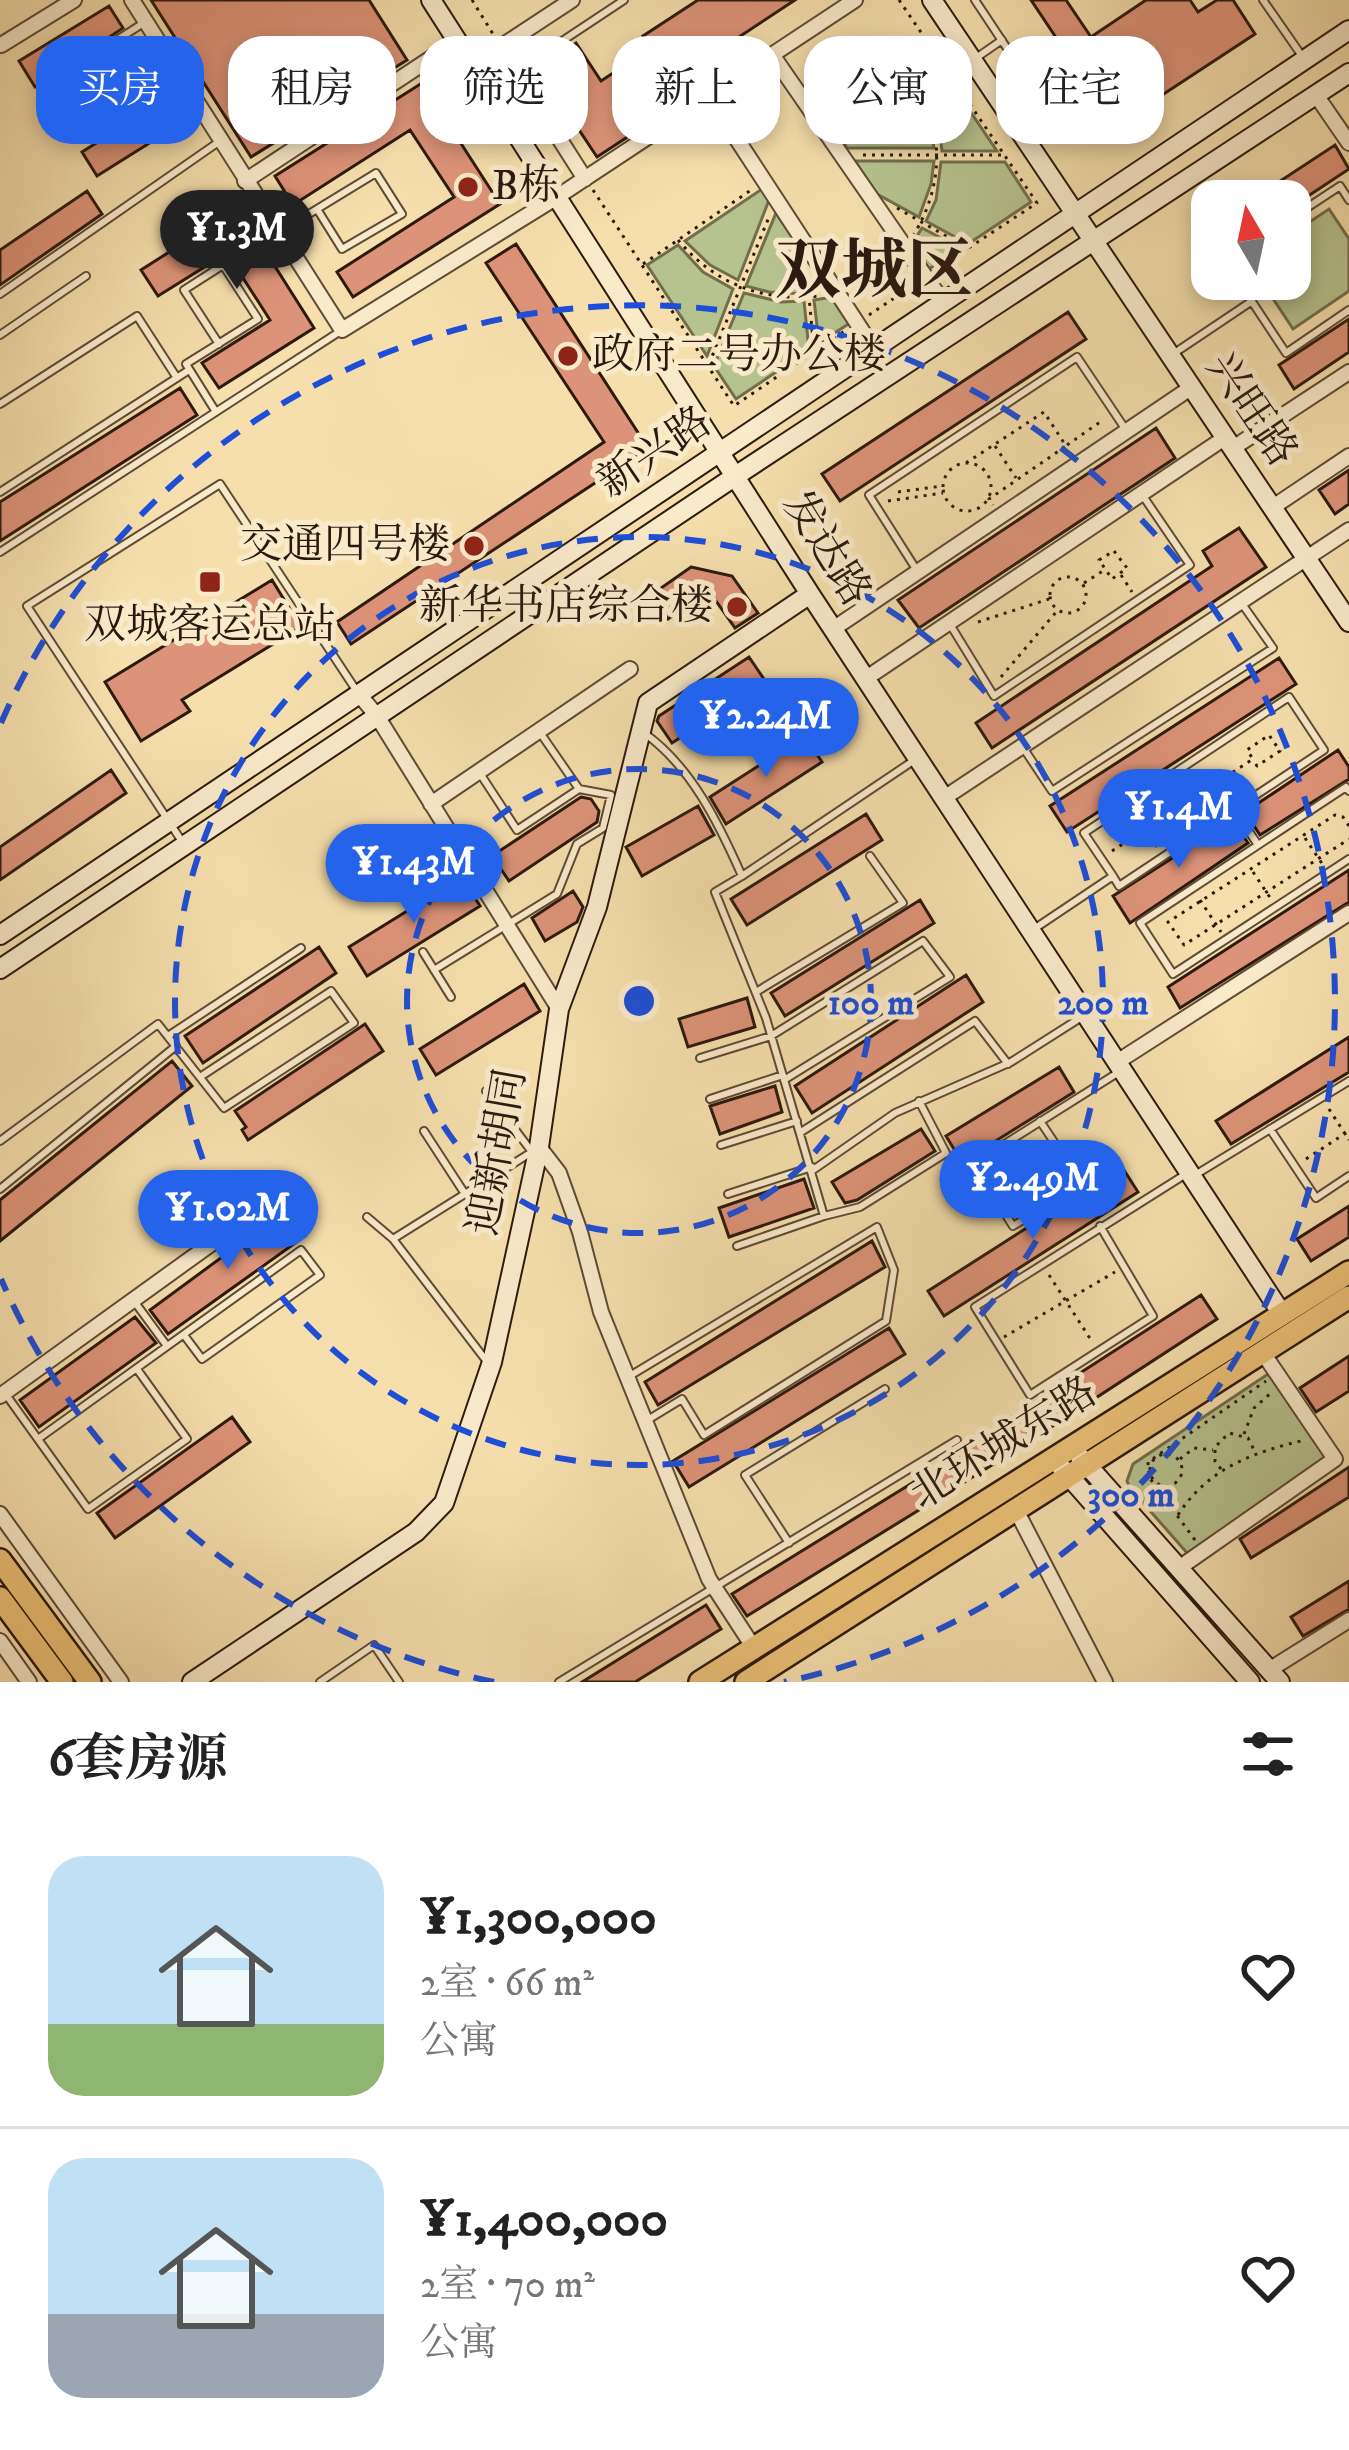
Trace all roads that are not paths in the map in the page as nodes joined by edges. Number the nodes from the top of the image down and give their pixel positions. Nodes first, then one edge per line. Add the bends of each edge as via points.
1 (74, 0) edge
2 (132, 0) edge
3 (431, 0) edge
4 (572, 0) edge
5 (624, 0) edge
6 (855, 0) edge
7 (932, 0) edge
8 (975, 0) edge
9 (1263, 0) edge
10 (145, 22) junction
11 (1349, 30) edge
12 (123, 36) edge
13 (454, 36) edge
14 (518, 36) edge
15 (570, 36) edge
16 (999, 36) edge
17 (996, 44) edge
18 (1, 45) edge
19 (780, 51) edge
20 (1304, 60) junction
21 (973, 61) junction
22 (420, 65) edge
23 (780, 66) edge
24 (1349, 73) edge
25 (1316, 95) junction
26 (220, 141) junction
27 (1349, 143) edge
28 (524, 144) edge
29 (563, 144) edge
30 (638, 144) edge
31 (740, 144) edge
32 (585, 178) junction
33 (244, 182) junction
34 (557, 196) junction
35 (1349, 200) edge
36 (1311, 205) edge
37 (317, 209) junction
38 (1077, 212) junction
39 (278, 233) junction
40 (1094, 239) junction
41 (86, 276) dead end
42 (0, 294) edge
43 (1252, 301) joint
44 (944, 302) junction
45 (1349, 310) edge
46 (342, 330) junction
47 (0, 335) edge
48 (219, 344) junction
49 (874, 349) junction
50 (1170, 356) junction
51 (190, 370) junction
52 (1349, 372) edge
53 (177, 378) junction
54 (1192, 387) junction
55 (0, 404) edge
56 (216, 412) junction
57 (1127, 431) junction
58 (1229, 443) junction
59 (721, 453) junction
60 (1349, 456) edge
61 (737, 475) junction
62 (0, 492) edge
63 (1142, 493) junction
64 (1273, 507) junction
65 (1349, 530) edge
66 (0, 552) edge
67 (1306, 556) junction
68 (917, 572) junction
69 (810, 594) junction
70 (1342, 596) edge
71 (1240, 600) junction
72 (1349, 622) edge
73 (951, 626) junction
74 (833, 629) junction
75 (630, 669) dead end
76 (866, 679) junction
77 (358, 693) junction
78 (377, 716) junction
79 (538, 731) junction
80 (641, 731) junction
81 (1022, 746) junction
82 (917, 758) junction
83 (479, 771) junction
84 (579, 789) junction
85 (1349, 791) edge
86 (944, 798) junction
87 (431, 803) junction
88 (1234, 809) junction
89 (168, 821) junction
90 (610, 830) junction
91 (185, 845) junction
92 (1258, 845) junction
93 (870, 856) dead end
94 (1349, 859) edge
95 (742, 876) junction
96 (1112, 876) junction
97 (1349, 913) edge
98 (507, 926) junction
99 (1031, 931) junction
100 (0, 934) edge
101 (301, 948) dead end
102 (423, 952) dead end
103 (0, 969) edge
104 (434, 970) junction
105 (756, 992) junction
106 (451, 997) dead end
107 (559, 1009) junction
108 (1086, 1015) junction
109 (168, 1036) junction
110 (771, 1036) junction
111 (176, 1046) junction
112 (700, 1058) dead end
113 (1008, 1064) junction
114 (1119, 1066) junction
115 (200, 1077) junction
116 (783, 1077) junction
117 (1349, 1081) edge
118 (485, 1091) dead end
119 (710, 1099) dead end
120 (919, 1101) junction
121 (797, 1121) junction
122 (1040, 1121) junction
123 (1270, 1129) junction
124 (424, 1131) dead end
125 (800, 1132) junction
126 (0, 1141) edge
127 (722, 1145) dead end
128 (536, 1150) junction
129 (812, 1169) junction
130 (1191, 1174) junction
131 (1349, 1177) edge
132 (0, 1189) edge
133 (465, 1194) junction
134 (728, 1194) dead end
135 (272, 1200) dead end
136 (824, 1216) junction
137 (367, 1217) dead end
138 (1100, 1226) junction
139 (393, 1239) junction
140 (737, 1246) dead end
141 (1349, 1272) edge
142 (1349, 1298) edge
143 (134, 1300) junction
144 (1282, 1314) junction
145 (184, 1334) junction
146 (167, 1346) junction
147 (1263, 1353) junction
148 (490, 1366) junction
149 (136, 1368) junction
150 (628, 1377) junction
151 (885, 1389) dead end
152 (2, 1395) edge
153 (646, 1421) junction
154 (38, 1439) junction
155 (957, 1440) dead end
156 (1070, 1462) junction
157 (1016, 1510) junction
158 (0, 1514) edge
159 (789, 1543) junction
160 (0, 1560) edge
161 (1179, 1568) junction
162 (715, 1588) junction
163 (0, 1598) edge
164 (1349, 1620) edge
165 (0, 1641) edge
166 (754, 1648) junction
167 (1275, 1676) edge
168 (1246, 1681) edge
169 (29, 1682) edge
170 (62, 1682) edge
171 (90, 1682) edge
172 (121, 1682) edge
173 (192, 1682) edge
174 (320, 1682) edge
175 (399, 1682) edge
176 (559, 1682) edge
177 (700, 1682) edge
178 (746, 1682) edge
179 (1105, 1682) edge

1 - 18 street
2 - 10 street
3 - 13 main road, 发达路
4 - 14 street
5 - 15 lane
6 - 19 street
7 - 21 main road, 兴旺路
8 - 16 lane
9 - 20 lane
10 - 12 lane
10 - 26 street
11 - 20 main road, 新兴路
17 - 21 lane
20 - 38 main road, 新兴路
21 - 38 main road, 兴旺路
22 - 33 street
23 - 44 street
24 - 25 main road, 新兴路
25 - 27 street
25 - 40 main road, 新兴路
26 - 33 street
26 - 42 lane
28 - 34 main road, 发达路
29 - 32 street
30 - 32 street
31 - 49 street
32 - 34 street
33 - 39 street
34 - 46 street
34 - 59 main road, 发达路
35 - 36 lane via 1340,186
37 - 37 lane via 376,173 402,214 343,250
37 - 39 lane
38 - 40 main road, 兴旺路
38 - 44 main road, 新兴路
39 - 46 street
40 - 50 main road, 兴旺路
40 - 61 main road, 新兴路
41 - 47 lane
43 - 45 lane via 1286,353
43 - 50 lane
44 - 49 main road, 新兴路
46 - 56 lane
48 - 48 lane via 258,319 223,265 184,290
48 - 51 lane via 186,364
49 - 59 main road, 新兴路
50 - 54 main road, 兴旺路
51 - 53 lane
51 - 56 lane
52 - 58 street
53 - 55 lane via 137,316
53 - 62 lane
54 - 57 street
54 - 58 main road, 兴旺路
56 - 66 lane
57 - 68 street
57 - 68 lane via 1077,357 1006,404 872,499
58 - 63 street
58 - 64 main road, 兴旺路
59 - 61 main road, 发达路
59 - 77 main road, 新兴路
60 - 64 street
61 - 69 main road, 发达路
61 - 78 main road, 新兴路
63 - 73 street
63 - 73 lane via 1190,565 994,696
64 - 67 main road, 兴旺路
65 - 67 street
67 - 70 main road, 兴旺路
67 - 71 street
68 - 74 street
69 - 74 main road, 发达路
69 - 80 main road, 迎新胡同 via 648,704
70 - 72 main road, 兴旺路
71 - 81 street
71 - 81 lane via 1273,648 1052,790
73 - 76 street
74 - 76 main road, 发达路
75 - 79 street
76 - 82 main road, 发达路
77 - 78 street
77 - 89 main road, 新兴路
77 - 89 lane via 220,484 27,606
78 - 87 street
78 - 91 main road, 新兴路
79 - 83 street
79 - 84 lane
80 - 90 main road, 迎新胡同
80 - 95 lane via 672,752
81 - 86 street
82 - 86 main road, 发达路
82 - 95 lane
83 - 84 lane via 518,830
83 - 87 street
84 - 90 lane via 610,796
85 - 92 lane
86 - 99 main road, 发达路
87 - 98 street
88 - 92 lane
88 - 96 lane via 1119,886
88 - 96 lane via 1324,750 1289,697 1084,833
89 - 91 lane
89 - 100 main road, 新兴路
90 - 98 lane via 577,844 557,894
90 - 107 main road, 迎新胡同 via 597,907
91 - 103 main road, 新兴路
92 - 94 lane via 1140,923 1174,974
93 - 105 lane via 903,903
95 - 105 lane via 715,892
96 - 99 lane
97 - 114 street
98 - 104 lane
98 - 107 street
99 - 108 main road, 发达路
101 - 109 lane
102 - 104 lane
104 - 106 lane
105 - 110 lane
107 - 128 main road, 迎新胡同
108 - 113 lane
108 - 114 main road, 发达路
109 - 111 lane
109 - 126 lane via 158,1024
110 - 112 lane
110 - 116 lane
110 - 116 lane via 923,941 950,976
111 - 115 lane
111 - 132 lane
113 - 120 lane
113 - 125 lane via 975,1022
114 - 122 lane
114 - 130 main road, 发达路
115 - 115 lane via 224,1108 354,1023 332,992
116 - 119 lane
116 - 121 lane
117 - 123 lane
118 - 128 lane
120 - 129 lane
120 - 136 lane via 946,1153 860,1207
121 - 125 lane
121 - 127 lane
122 - 122 lane via 973,1164 1013,1226 1082,1184
123 - 130 lane
123 - 131 lane via 1316,1198
124 - 133 lane
125 - 129 lane
128 - 133 lane
128 - 148 main road, 迎新胡同
128 - 150 street via 559,1173
129 - 134 lane
129 - 136 lane
130 - 138 lane
130 - 144 main road, 发达路
133 - 139 lane
135 - 143 street
136 - 140 lane
137 - 139 lane
138 - 138 lane via 1153,1316 1030,1395 976,1307
139 - 148 lane
141 - 144 main road, 北环城东路
142 - 147 main road, 北环城东路
143 - 146 lane
143 - 152 street
144 - 156 main road, 北环城东路
145 - 145 lane via 302,1250 320,1275 202,1359
145 - 146 lane
146 - 149 lane
147 - 156 main road, 北环城东路
147 - 161 street via 1335,1460
148 - 173 main road, 迎新胡同 via 444,1503 416,1532
149 - 154 lane
149 - 154 lane via 187,1438 105,1498 88,1509
150 - 153 street
150 - 153 lane via 877,1227 894,1270 886,1321 704,1435 682,1399
151 - 159 lane via 746,1475
152 - 154 lane
153 - 162 street
155 - 159 lane
156 - 157 main road, 北环城东路
156 - 161 main road
156 - 166 main road, 北环城东路
156 - 168 main road
157 - 178 main road, 北环城东路
157 - 179 street
158 - 172 street
159 - 162 lane
160 - 171 main road
161 - 167 main road
162 - 166 street
162 - 176 lane
163 - 170 main road
164 - 167 street
165 - 169 street
166 - 177 main road, 北环城东路
174 - 175 lane via 374,1645

